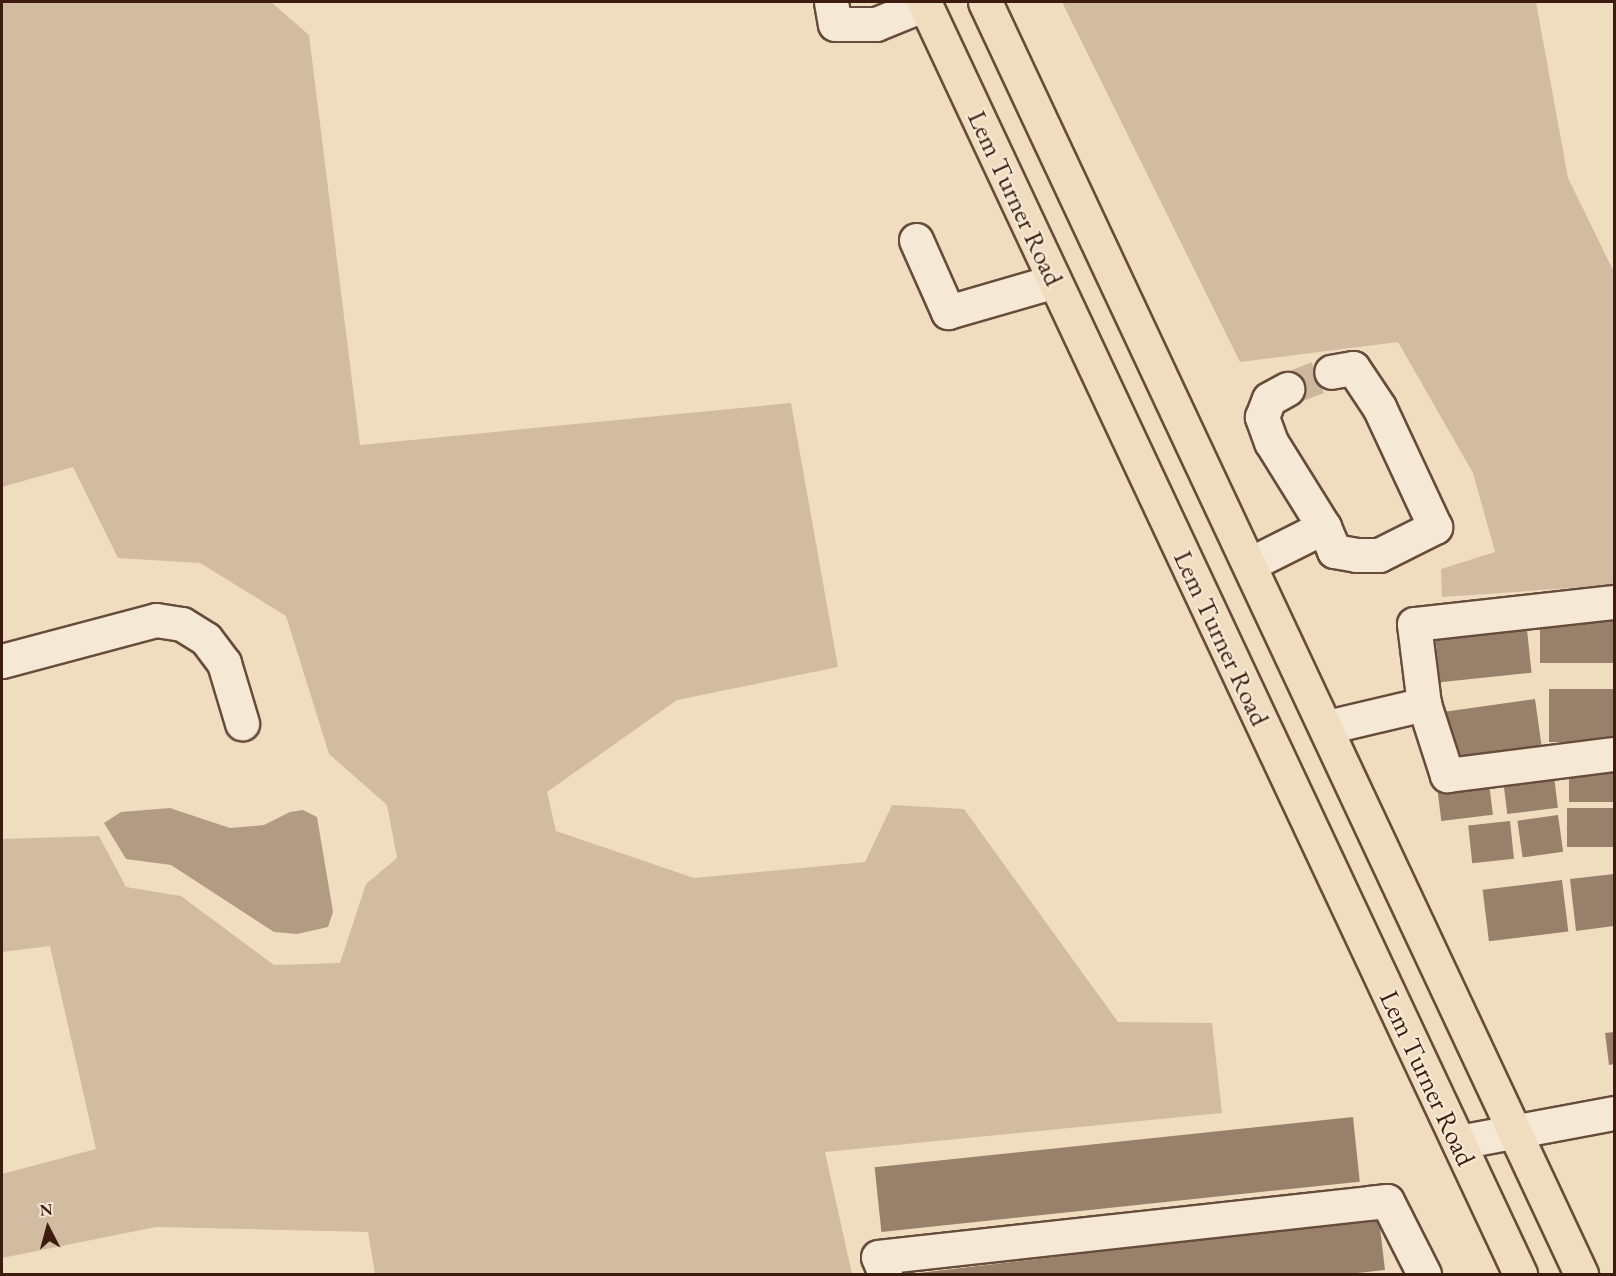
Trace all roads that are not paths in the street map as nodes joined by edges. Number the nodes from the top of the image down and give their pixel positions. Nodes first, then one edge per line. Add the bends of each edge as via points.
1 (831, 2) edge
2 (985, 2) edge
3 (924, 3) edge
4 (916, 240) dead end
5 (1055, 281) junction
6 (1342, 370) dead end
7 (1287, 389) tunnel mouth
8 (1324, 527) junction
9 (1250, 564) junction
10 (1614, 602) edge
11 (2, 661) edge
12 (1424, 704) junction
13 (242, 723) dead end
14 (1327, 727) junction
15 (1614, 754) edge
16 (1614, 1113) edge
17 (1515, 1130) junction
18 (1459, 1142) junction
19 (885, 1275) edge
20 (1424, 1275) edge
21 (1520, 1275) edge
22 (1581, 1275) edge

1 - 3 street via 835,24 876,24
2 - 9 main road, Lem Turner Road
3 - 5 main road, Lem Turner Road
4 - 5 street via 948,312
5 - 18 main road, Lem Turner Road
6 - 8 street via 1379,408 1436,527 1378,555 1356,555 1334,551
7 - 8 street via 1269,399 1262,417 1271,442
8 - 9 street
9 - 14 main road, Lem Turner Road
10 - 12 street via 1414,624
11 - 13 street via 156,620 182,624 206,639 224,663
12 - 14 street
12 - 15 street via 1448,775
14 - 17 main road, Lem Turner Road
16 - 17 street
17 - 18 street
17 - 22 main road, Lem Turner Road
18 - 21 main road, Lem Turner Road
19 - 20 street via 878,1257 1387,1201

